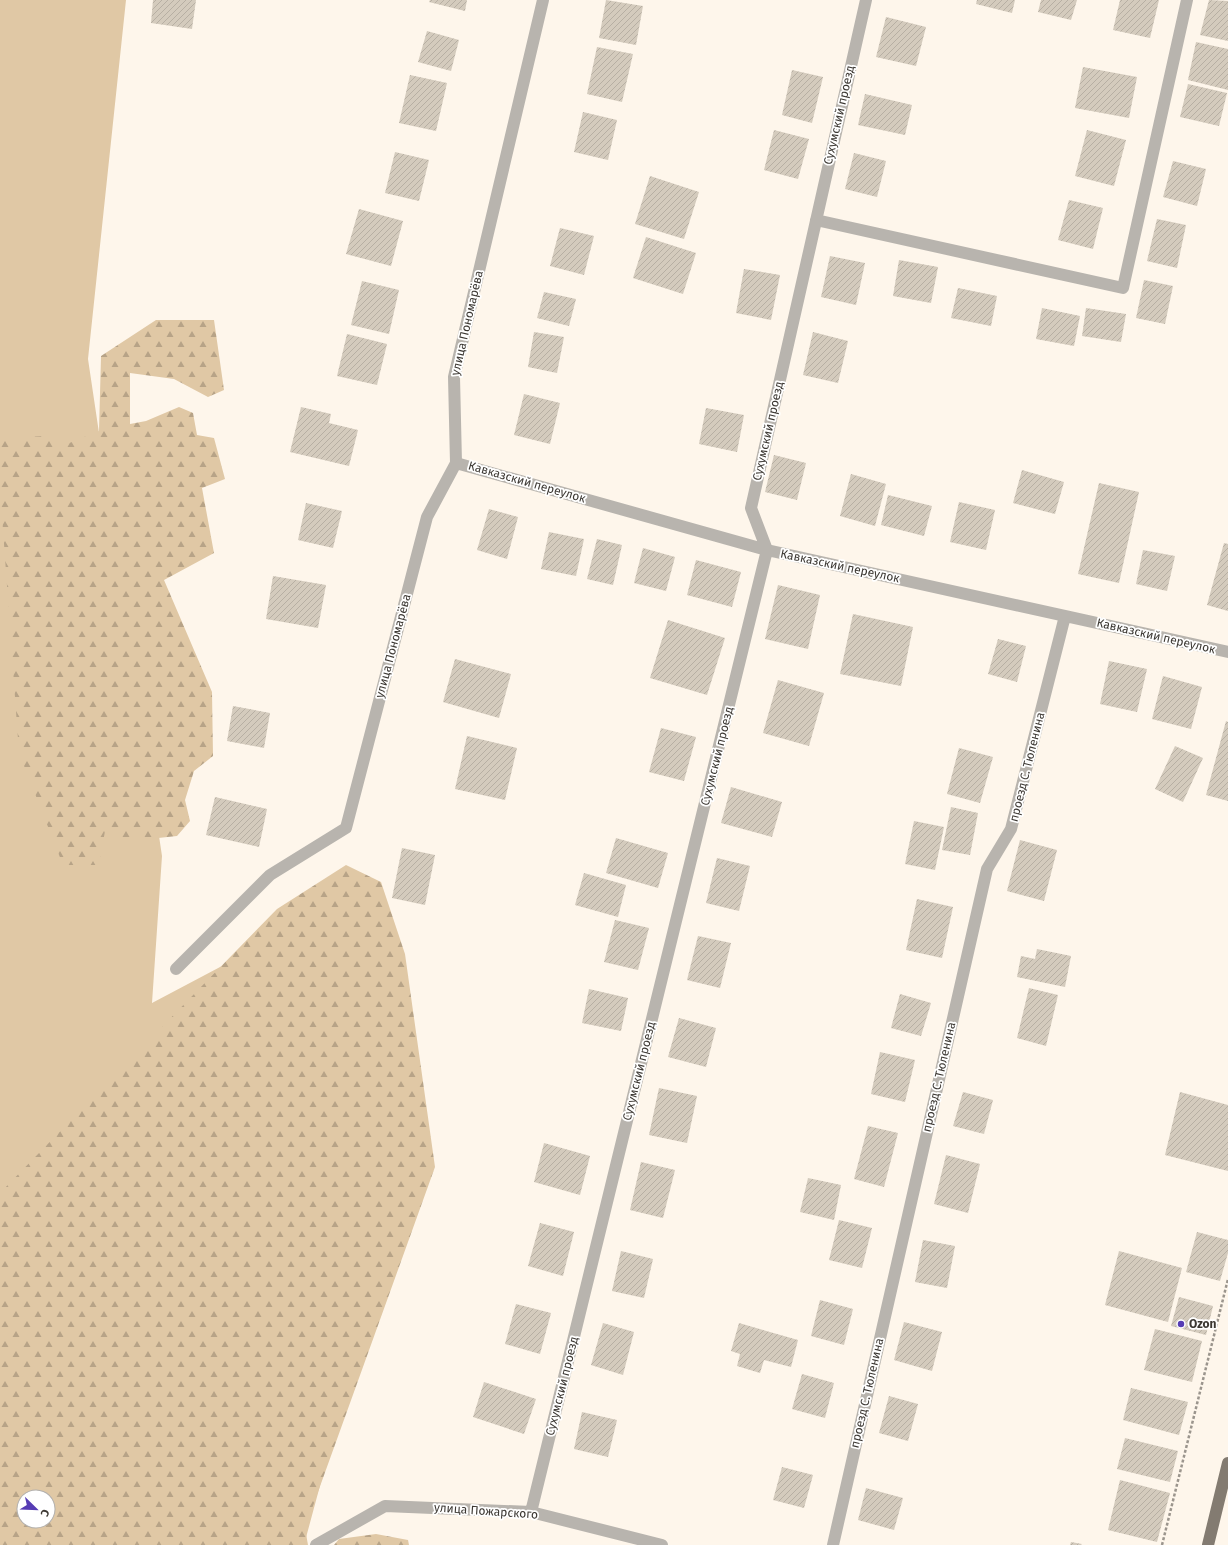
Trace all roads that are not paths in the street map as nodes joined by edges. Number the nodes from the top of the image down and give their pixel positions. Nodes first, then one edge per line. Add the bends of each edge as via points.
1 (543, 0) edge
2 (866, 0) edge
3 (1187, 0) edge
4 (816, 220) junction
5 (456, 462) junction
6 (767, 550) junction
7 (1066, 616) junction
8 (1228, 652) edge
9 (176, 969) dead end
10 (1228, 1463) edge
11 (531, 1512) junction
12 (316, 1545) edge
13 (662, 1545) edge
14 (833, 1545) edge
15 (1208, 1545) edge

1 - 5 street, улица Пономарёва via 454,377
2 - 4 street, Сухумский проезд
3 - 4 street via 1123,288
4 - 6 street, Сухумский проезд via 751,508
5 - 6 street, Кавказский переулок
5 - 9 street, улица Пономарёва via 427,517 346,828 270,875
6 - 7 street, Кавказский переулок
6 - 11 street, Сухумский проезд
7 - 8 street, Кавказский переулок
7 - 14 street, проезд С. Тюленина via 1011,829 987,869
10 - 15 main road
11 - 12 street, улица Пожарского via 385,1506
11 - 13 street, улица Пожарского

